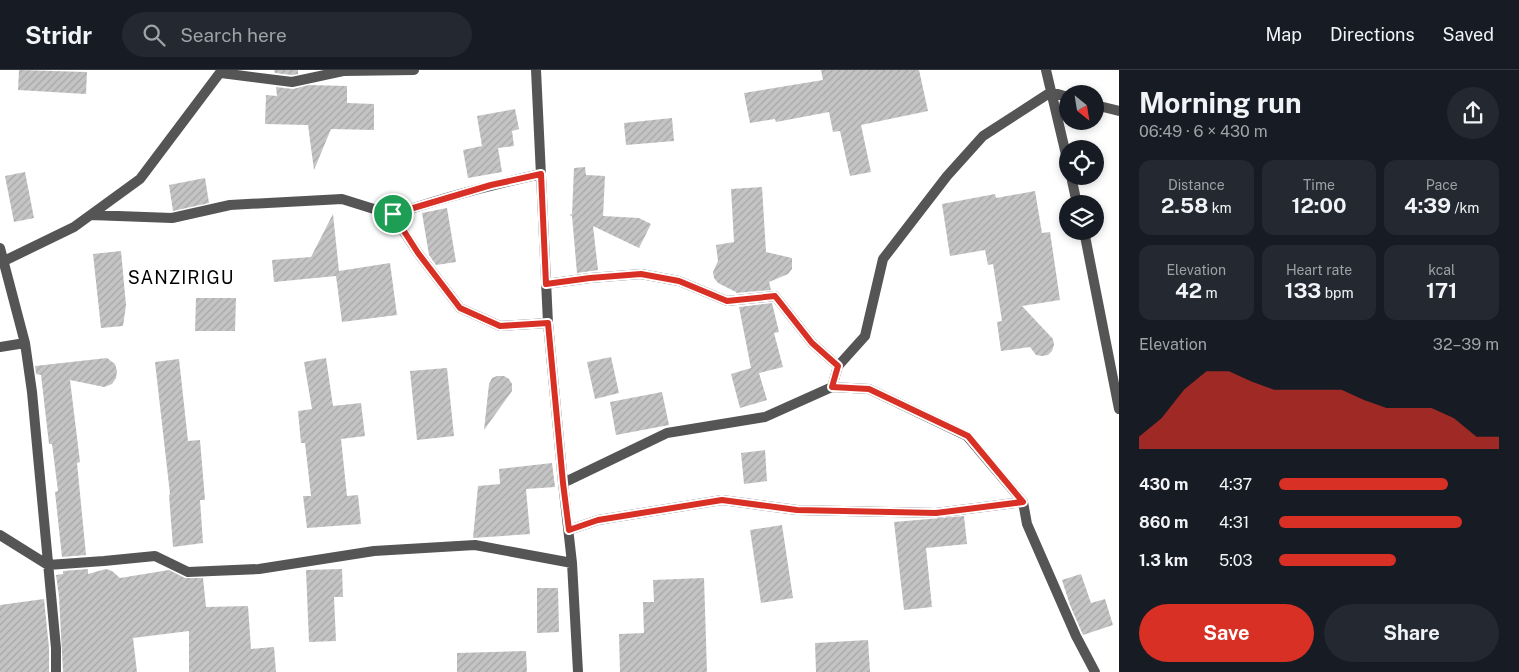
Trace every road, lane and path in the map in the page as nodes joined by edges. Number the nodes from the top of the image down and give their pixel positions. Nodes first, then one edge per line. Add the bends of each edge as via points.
1 (414, 70) edge
2 (536, 70) edge
3 (1046, 70) edge
4 (222, 72) edge
5 (1051, 92) junction
6 (1059, 94) edge
7 (1104, 107) edge
8 (1119, 111) edge
9 (1062, 140) edge
10 (541, 174) junction
11 (393, 214) junction
12 (90, 215) junction
13 (1086, 240) edge
14 (0, 248) edge
15 (4, 261) junction
16 (546, 284) junction
17 (548, 323) junction
18 (25, 343) junction
19 (0, 347) edge
20 (838, 366) junction
21 (832, 387) junction
22 (1119, 409) edge
23 (563, 483) junction
24 (1023, 502) junction
25 (569, 530) junction
26 (0, 534) edge
27 (572, 563) junction
28 (48, 565) junction
29 (56, 672) edge
30 (578, 672) edge
31 (1095, 672) edge

1 - 4 street via 343,71 292,82
2 - 10 street
3 - 5 street
4 - 12 street via 140,179
5 - 6 street
5 - 9 street
5 - 20 street via 983,136 947,176 883,259 865,336
7 - 8 street
10 - 11 street
10 - 16 street
11 - 12 street via 342,199 230,205 172,218
11 - 17 street via 460,308 500,326
12 - 15 street via 74,228
13 - 22 street
14 - 15 street
15 - 18 street
16 - 17 street
16 - 20 street via 641,274 679,281 727,301 775,296 812,343
17 - 23 street
18 - 19 street
18 - 28 street
20 - 21 street
21 - 23 street via 765,417 667,433
21 - 24 street via 869,389 968,436
23 - 25 street
24 - 25 street via 936,513 797,510 722,500 598,520
24 - 31 street via 1027,524
25 - 27 street
26 - 28 street
27 - 28 street via 475,545 374,551 259,569 188,572 155,556
27 - 30 street
28 - 29 street

